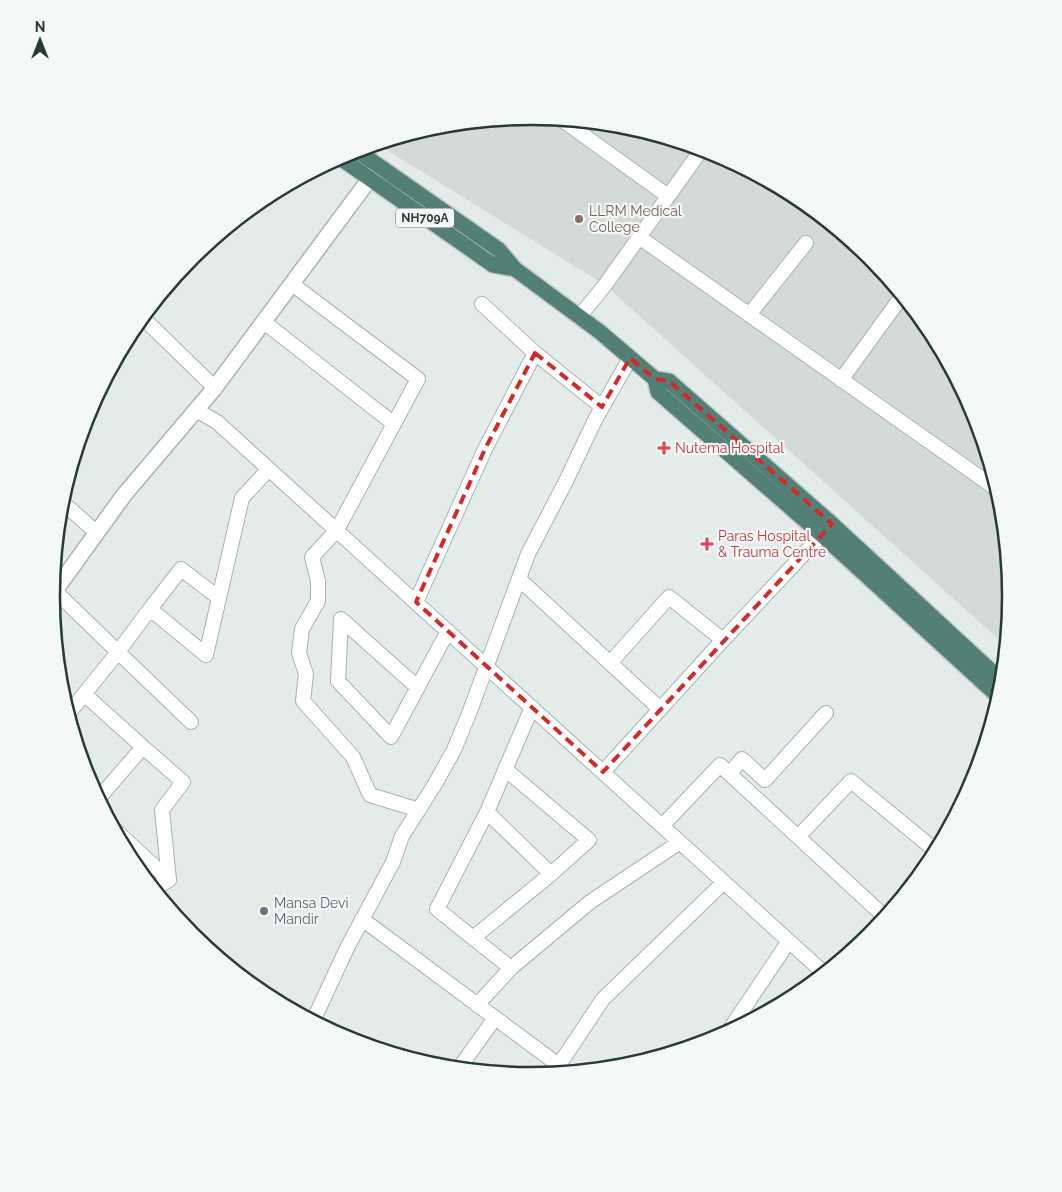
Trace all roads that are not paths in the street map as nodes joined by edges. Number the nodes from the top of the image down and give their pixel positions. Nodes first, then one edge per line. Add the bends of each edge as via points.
1 (572, 127) edge
2 (365, 156) edge
3 (697, 156) edge
4 (347, 163) edge
5 (380, 166) junction
6 (370, 179) junction
7 (668, 196) junction
8 (639, 237) junction
9 (806, 243) dead end
10 (515, 269) junction
11 (292, 284) junction
12 (898, 301) edge
13 (482, 304) dead end
14 (749, 315) junction
15 (579, 317) junction
16 (147, 322) edge
17 (264, 322) junction
18 (535, 353) junction
19 (630, 358) junction
20 (841, 380) junction
21 (215, 388) junction
22 (602, 407) junction
23 (196, 410) junction
24 (394, 424) junction
25 (269, 469) junction
26 (988, 483) edge
27 (68, 508) edge
28 (827, 529) junction
29 (337, 530) junction
30 (97, 534) junction
31 (519, 579) junction
32 (60, 584) edge
33 (219, 598) junction
34 (60, 600) edge
35 (416, 602) junction
36 (150, 609) junction
37 (448, 631) junction
38 (723, 640) junction
39 (118, 652) junction
40 (610, 663) junction
41 (487, 666) junction
42 (995, 675) edge
43 (417, 687) junction
44 (992, 691) edge
45 (84, 694) junction
46 (73, 707) edge
47 (532, 707) junction
48 (660, 709) junction
49 (826, 713) dead end
50 (191, 722) dead end
51 (143, 747) junction
52 (505, 770) junction
53 (603, 772) junction
54 (730, 774) junction
55 (104, 792) edge
56 (419, 810) junction
57 (487, 812) junction
58 (662, 826) junction
59 (798, 837) junction
60 (680, 842) junction
61 (131, 845) edge
62 (930, 846) edge
63 (551, 874) junction
64 (169, 880) junction
65 (724, 882) junction
66 (159, 886) edge
67 (880, 912) edge
68 (362, 919) junction
69 (473, 938) junction
70 (789, 941) junction
71 (511, 968) junction
72 (819, 969) edge
73 (477, 1005) junction
74 (316, 1015) edge
75 (495, 1018) junction
76 (737, 1019) edge
77 (465, 1062) edge
78 (561, 1066) edge
79 (565, 1066) edge

1 - 7 street
2 - 5 highway, NH709A
3 - 7 street
4 - 6 highway, NH709A
5 - 6 street
5 - 10 highway, NH709A via 499,250
6 - 10 highway, NH709A via 493,265
6 - 11 street
7 - 8 street
8 - 14 street
8 - 15 street
9 - 14 street
10 - 15 highway, NH709A
11 - 17 street
11 - 24 street via 418,379
12 - 20 street
13 - 18 street
14 - 20 street
15 - 19 highway, NH709A
16 - 21 street
17 - 21 street
17 - 24 street
18 - 22 street
18 - 35 street via 485,449
19 - 22 street
19 - 28 highway, NH709A via 655,379 669,382
20 - 26 street
21 - 23 street
22 - 31 street via 528,554
23 - 25 street via 217,422
23 - 30 street via 124,495
24 - 29 street
25 - 29 street
25 - 33 street via 242,498
27 - 30 street
28 - 38 street
28 - 42 highway, NH709A
28 - 44 highway, NH709A
29 - 35 street
29 - 56 street via 312,556 318,581 318,601 302,629 300,654 306,674 303,701 353,757 370,795
30 - 32 street
31 - 40 street
31 - 41 street
33 - 36 street via 181,569
33 - 36 street via 206,655
34 - 39 street
35 - 37 street
36 - 39 street
37 - 41 street
37 - 43 street
38 - 40 street via 669,597
38 - 48 street
39 - 45 street
39 - 50 street
40 - 48 street
41 - 47 street
41 - 56 street via 454,750
43 - 43 street via 391,736 338,682 341,619
45 - 46 street
45 - 51 street
47 - 52 street
47 - 53 street
48 - 53 street
49 - 54 street via 765,780 742,759
51 - 55 street
51 - 64 street via 183,782 162,810
52 - 57 street
52 - 63 street via 589,840
53 - 58 street
54 - 58 street via 720,764
54 - 59 street
56 - 68 street via 402,836 393,862
57 - 63 street
57 - 69 street via 437,909
58 - 60 street
59 - 62 street via 851,781
59 - 67 street
60 - 65 street
60 - 71 street via 590,902
61 - 64 street
63 - 69 street
64 - 66 street
65 - 70 street
65 - 79 street via 603,999
68 - 73 street
68 - 74 street
69 - 71 street
70 - 72 street
70 - 76 street
71 - 73 street
73 - 75 street
75 - 77 street
75 - 78 street

